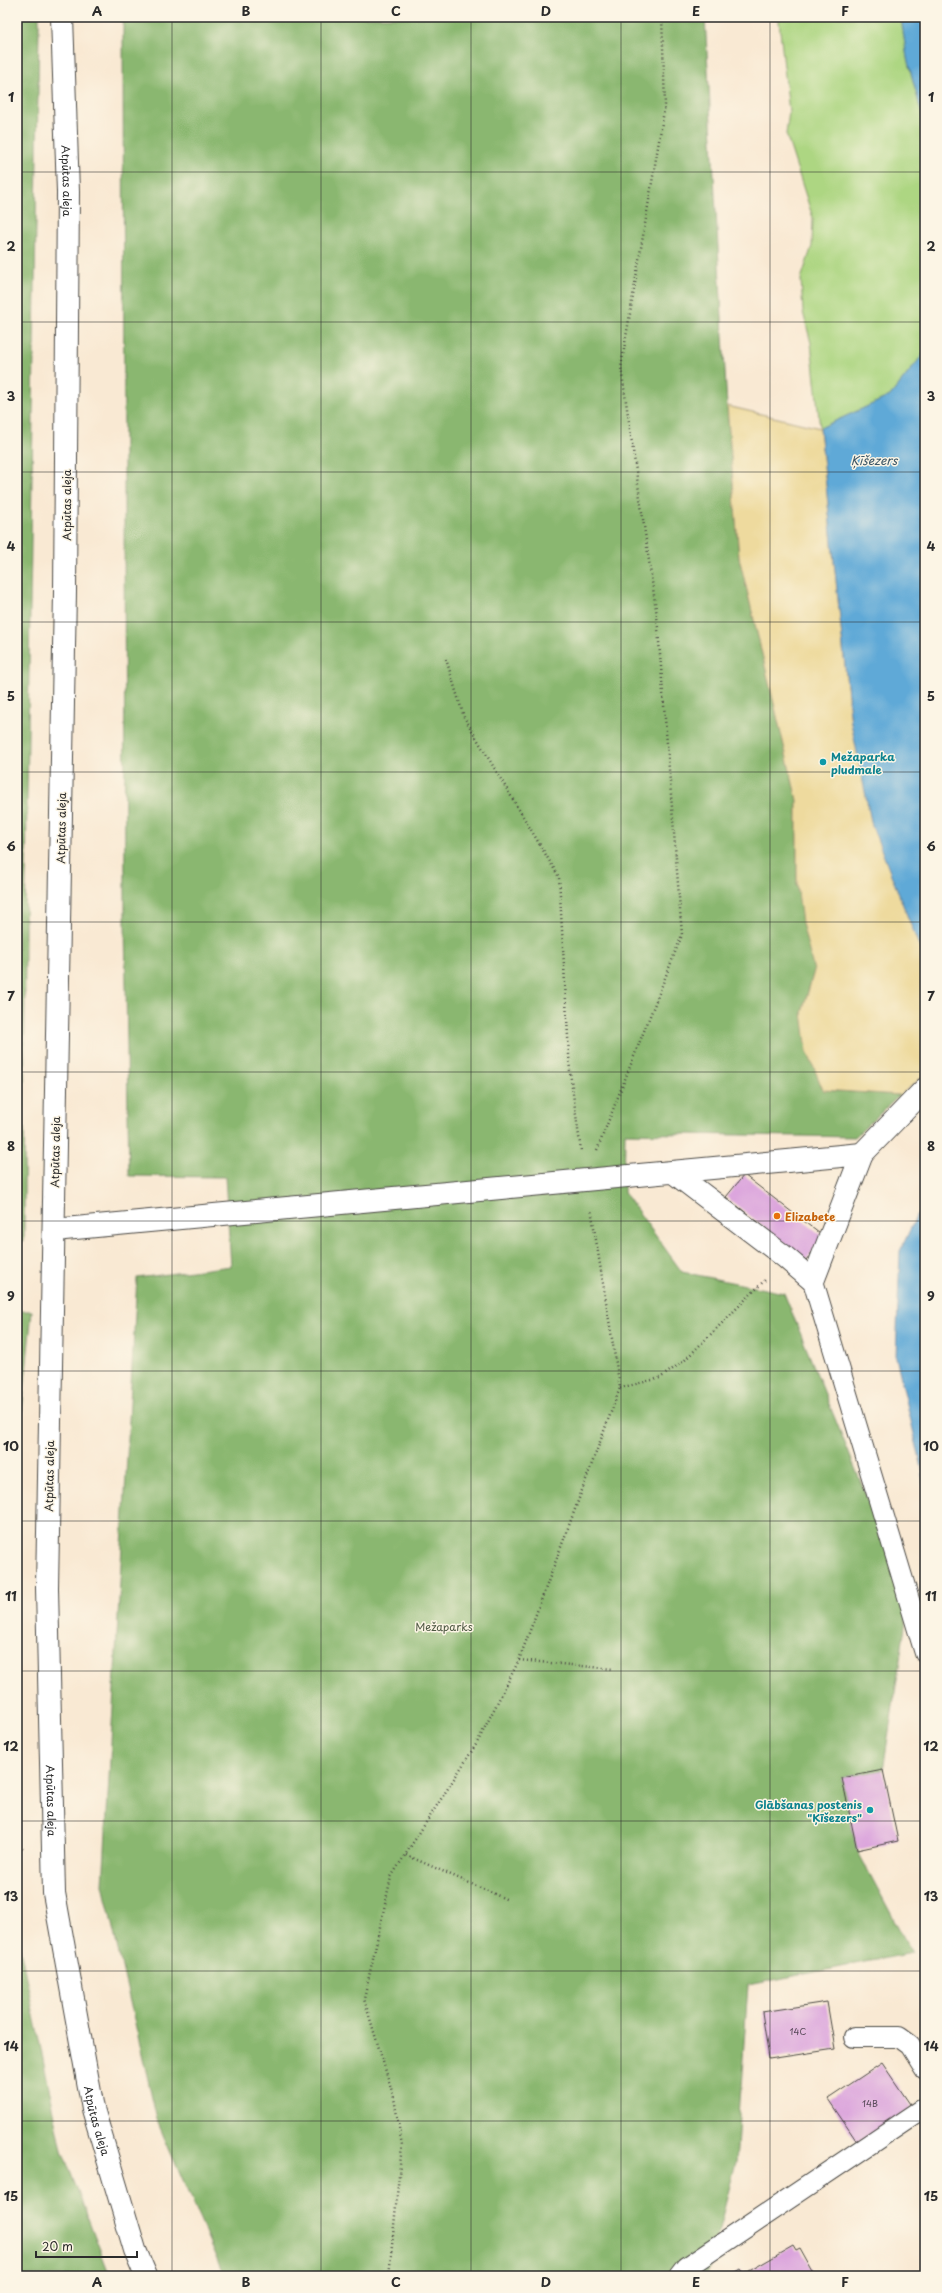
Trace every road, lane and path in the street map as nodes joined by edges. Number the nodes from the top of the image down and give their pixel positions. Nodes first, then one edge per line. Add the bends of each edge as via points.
1 (62, 17) edge
2 (662, 17) edge
3 (446, 659) dead end
4 (925, 1089) edge
5 (862, 1154) junction
6 (673, 1172) junction
7 (586, 1179) junction
8 (54, 1230) junction
9 (770, 1275) dead end
10 (813, 1281) junction
11 (620, 1388) junction
12 (925, 1652) edge
13 (519, 1660) junction
14 (613, 1669) dead end
15 (406, 1855) junction
16 (508, 1900) dead end
17 (854, 2037) dead end
18 (925, 2069) edge
19 (925, 2106) edge
20 (146, 2276) edge
21 (389, 2276) edge
22 (680, 2276) edge

1 - 8 street, Atpūtas aleja via 68,200 65,592
2 - 7 path via 665,106 620,367 658,616 682,935
3 - 7 path via 464,717 559,876 570,1072
4 - 5 street
5 - 6 street
5 - 10 street
6 - 7 street
6 - 10 street
7 - 8 street
7 - 11 path
8 - 20 street, Atpūtas aleja via 47,1588 54,1893 93,2109 135,2250
9 - 11 path via 684,1362 660,1378
10 - 12 lane
11 - 13 path
13 - 14 path
13 - 15 path via 477,1743
15 - 16 path
15 - 21 path via 391,1877 364,1999 394,2098 402,2145
17 - 18 lane via 899,2037 910,2045
19 - 22 lane via 687,2267

